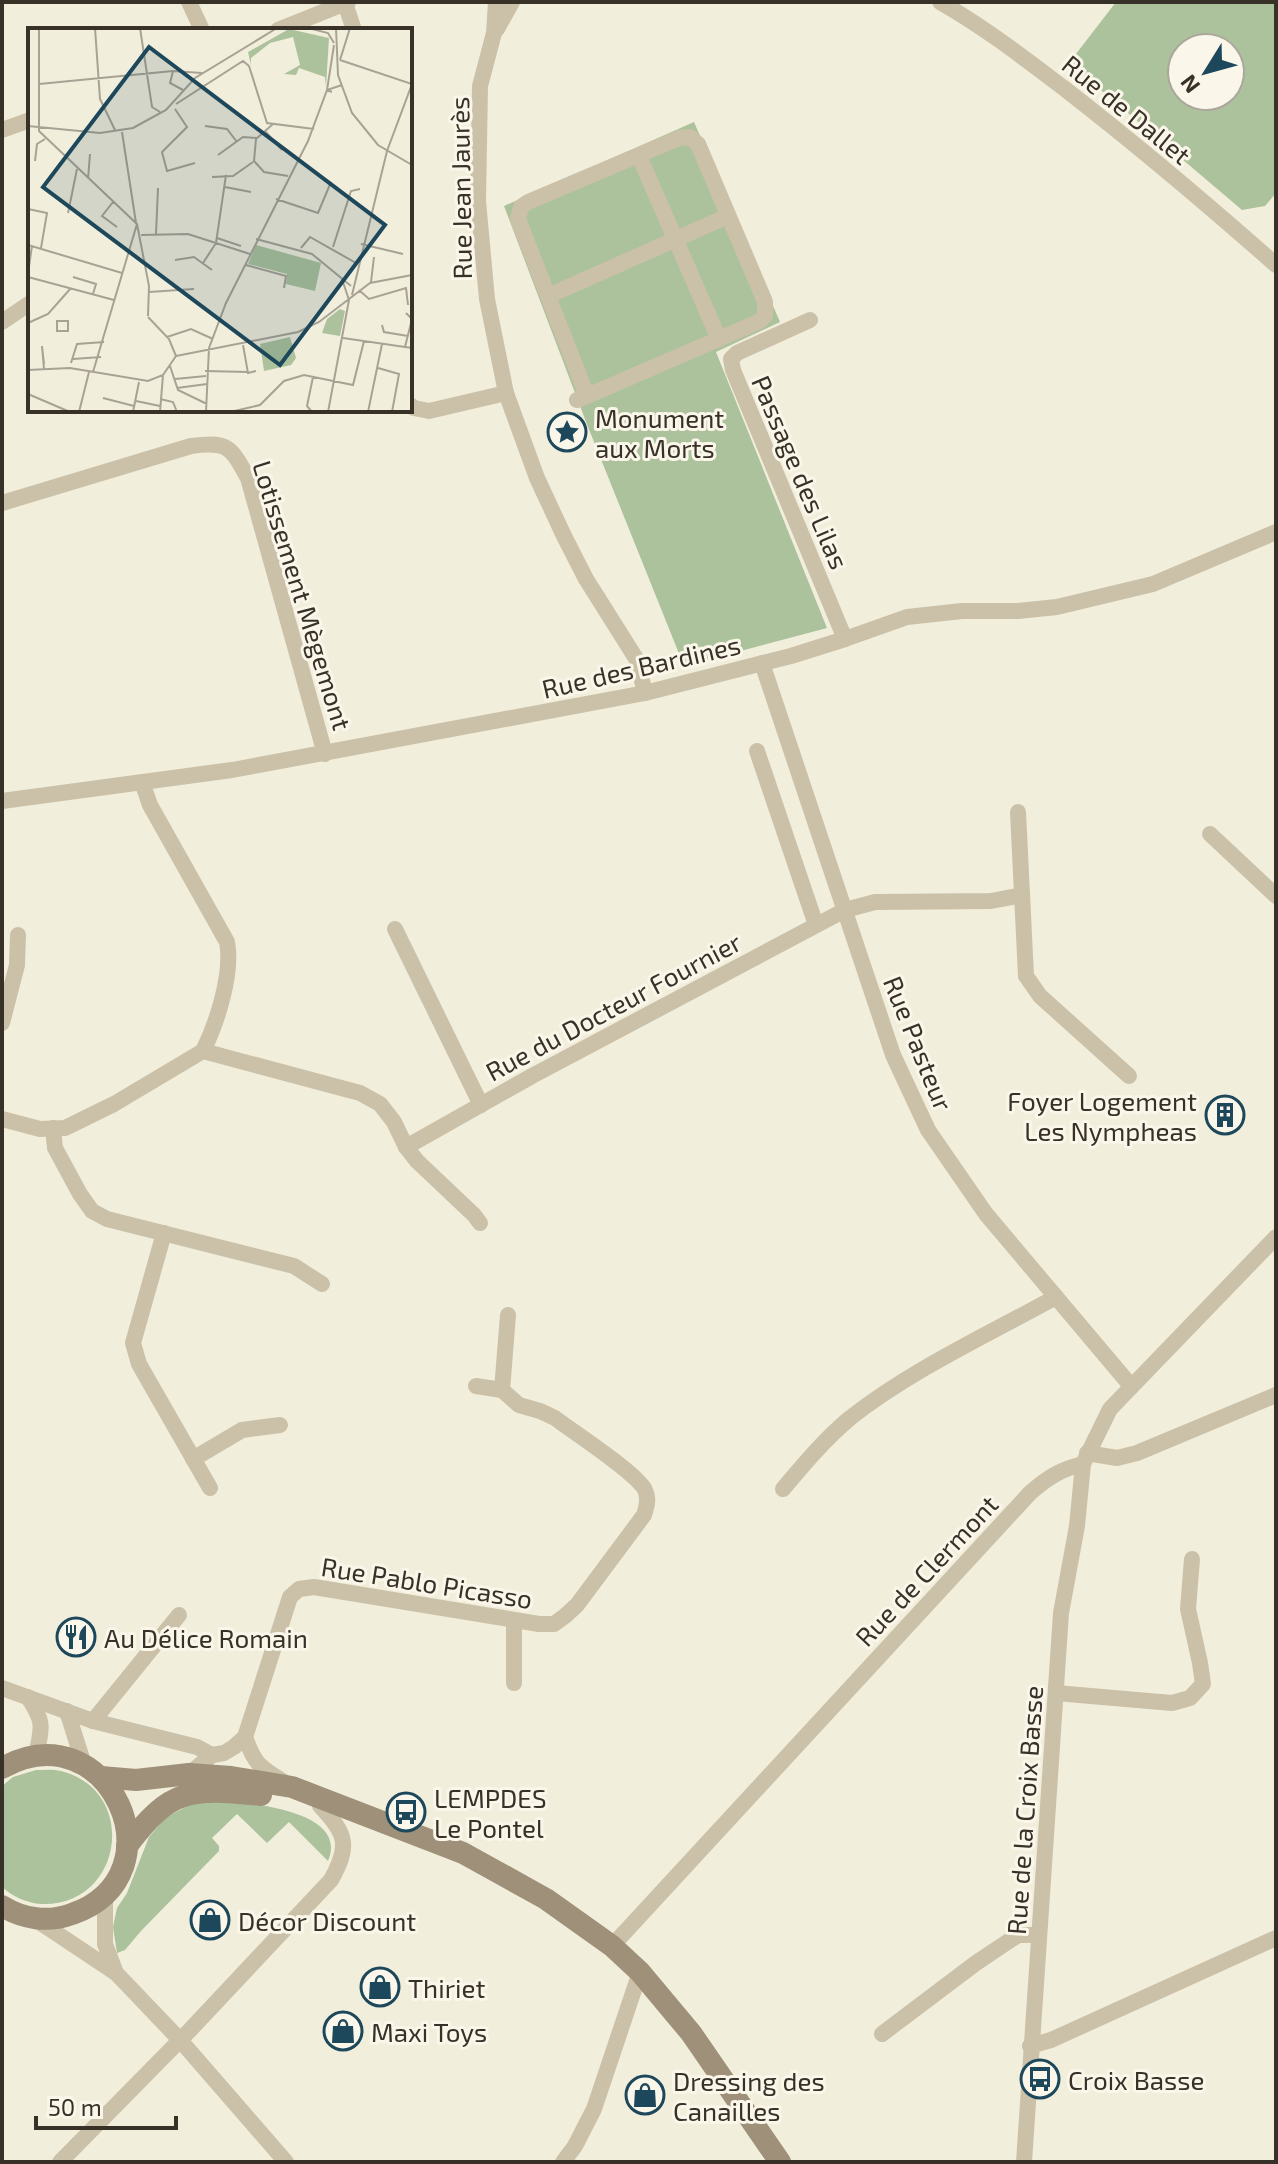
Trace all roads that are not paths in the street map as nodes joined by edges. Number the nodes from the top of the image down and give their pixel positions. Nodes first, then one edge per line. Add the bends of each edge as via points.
1 (189, 2) edge
2 (496, 2) edge
3 (512, 2) edge
4 (940, 2) edge
5 (346, 3) edge
6 (201, 28) edge
7 (283, 28) edge
8 (353, 28) edge
9 (494, 33) junction
10 (28, 121) edge
11 (2, 130) edge
12 (639, 156) junction
13 (728, 216) junction
14 (675, 239) junction
15 (1276, 265) edge
16 (548, 296) junction
17 (28, 304) edge
18 (810, 320) dead end
19 (2, 322) edge
20 (719, 339) junction
21 (506, 393) junction
22 (412, 406) edge
23 (2, 503) edge
24 (1276, 532) edge
25 (845, 639) junction
26 (762, 663) junction
27 (645, 693) junction
28 (757, 751) dead end
29 (325, 754) junction
30 (142, 782) junction
31 (2, 801) edge
32 (1018, 812) dead end
33 (1210, 834) dead end
34 (1022, 895) junction
35 (1276, 896) edge
36 (845, 910) junction
37 (816, 925) junction
38 (395, 929) dead end
39 (18, 935) dead end
40 (2, 1023) edge
41 (203, 1051) junction
42 (1129, 1076) dead end
43 (481, 1105) junction
44 (2, 1119) edge
45 (53, 1128) junction
46 (406, 1147) junction
47 (480, 1223) dead end
48 (164, 1233) junction
49 (1276, 1237) edge
50 (322, 1284) dead end
51 (1056, 1297) junction
52 (508, 1315) dead end
53 (476, 1386) dead end
54 (1131, 1386) junction
55 (502, 1390) junction
56 (1276, 1395) edge
57 (280, 1425) dead end
58 (1085, 1458) junction
59 (193, 1459) junction
60 (210, 1488) dead end
61 (783, 1489) dead end
62 (1192, 1559) dead end
63 (179, 1615) dead end
64 (514, 1621) junction
65 (514, 1683) dead end
66 (2, 1688) edge
67 (1056, 1693) junction
68 (28, 1697) junction
69 (67, 1711) junction
70 (93, 1721) junction
71 (245, 1737) junction
72 (212, 1755) junction
73 (36, 1756) junction
74 (6, 1763) edge
75 (93, 1771) junction
76 (189, 1774) junction
77 (292, 1787) junction
78 (320, 1806) junction
79 (364, 1816) junction
80 (127, 1846) junction
81 (105, 1895) junction
82 (2, 1906) edge
83 (35, 1919) junction
84 (1039, 1935) junction
85 (1276, 1938) edge
86 (612, 1946) junction
87 (640, 1972) junction
88 (116, 1973) junction
89 (882, 2034) dead end
90 (180, 2040) junction
91 (1030, 2046) junction
92 (716, 2068) junction
93 (60, 2162) edge
94 (286, 2162) edge
95 (563, 2162) edge
96 (765, 2162) edge
97 (780, 2162) edge
98 (1024, 2162) edge

1 - 6 street
2 - 9 street, Rue Jean Jaurès
3 - 9 street, Rue Jean Jaurès
4 - 15 street, Rue de Dallet via 1085,104
5 - 7 street
5 - 8 street
9 - 21 street, Rue Jean Jaurès via 480,86 478,201 487,299
10 - 11 street
12 - 13 street via 690,137 698,144
12 - 14 street
12 - 16 street via 521,207 518,219
13 - 14 street
13 - 20 street via 765,302 765,316
14 - 16 street
14 - 20 street
16 - 20 street via 582,398
17 - 19 street
18 - 25 street, Passage des Lilas via 731,359
21 - 22 street via 429,411
21 - 27 street, Rue Jean Jaurès via 558,524 637,660
23 - 29 street, Lotissement Mègemont via 191,446 224,446 248,478
24 - 25 street, Rue des Bardines via 1153,584 1057,607 907,617
25 - 26 street, Rue des Bardines
26 - 27 street, Rue des Bardines
26 - 36 street, Rue Pasteur
27 - 29 street, Rue des Bardines
28 - 37 street
29 - 30 street, Rue des Bardines
30 - 31 street, Rue des Bardines
30 - 41 street via 227,942 228,972
32 - 34 street
33 - 35 street
34 - 36 street, Rue du Docteur Fournier via 991,901 875,902
34 - 42 street via 1026,976 1040,996
36 - 37 street, Rue du Docteur Fournier
36 - 51 street, Rue Pasteur via 893,1055 928,1130 986,1214
37 - 43 street, Rue du Docteur Fournier
38 - 43 street
39 - 40 street via 17,965
41 - 45 street via 102,1110 65,1128
41 - 46 street via 360,1093 380,1104
43 - 46 street, Rue du Docteur Fournier
44 - 45 street
45 - 48 street via 55,1148 92,1211
46 - 47 street
48 - 50 street via 294,1266
48 - 59 street via 133,1343 139,1364
49 - 54 street
51 - 54 street, Rue Pasteur
51 - 61 street via 912,1376 850,1418
52 - 55 street
53 - 55 street, Rue Pablo Picasso
54 - 58 street via 1110,1409
55 - 64 street, Rue Pablo Picasso via 519,1405 555,1418 636,1478 648,1504 565,1616 554,1624
56 - 58 street via 1137,1453
57 - 59 street via 242,1430
58 - 67 street, Rue de la Croix Basse via 1061,1613
58 - 86 street, Rue de Clermont via 1030,1493
59 - 60 street
62 - 67 street via 1188,1609 1203,1684 1190,1698 1172,1703
63 - 70 street
64 - 65 street
64 - 71 street, Rue Pablo Picasso via 314,1587 299,1589 290,1597
66 - 68 street
67 - 84 street, Rue de la Croix Basse
68 - 69 street
68 - 73 street via 41,1718
69 - 70 street
69 - 75 street
70 - 72 street
71 - 72 street
71 - 77 street via 259,1766
72 - 76 street
73 - 74 main road
73 - 75 main road via 61,1757
75 - 76 main road via 136,1780
75 - 80 main road via 122,1808
76 - 77 main road
77 - 79 main road
78 - 79 main road
78 - 80 main road via 201,1791 159,1809
78 - 90 street via 345,1844 331,1880
79 - 86 main road via 463,1853 546,1899
80 - 81 main road via 124,1864
81 - 83 main road via 85,1910
81 - 88 street via 105,1944
82 - 83 main road
83 - 88 street
84 - 89 street via 1018,1935
84 - 91 street, Rue de la Croix Basse
85 - 91 street
86 - 87 main road
87 - 92 main road
87 - 95 street via 594,2109
88 - 90 street
90 - 93 street
90 - 94 street
91 - 98 street, Rue de la Croix Basse
92 - 96 main road
92 - 97 main road

